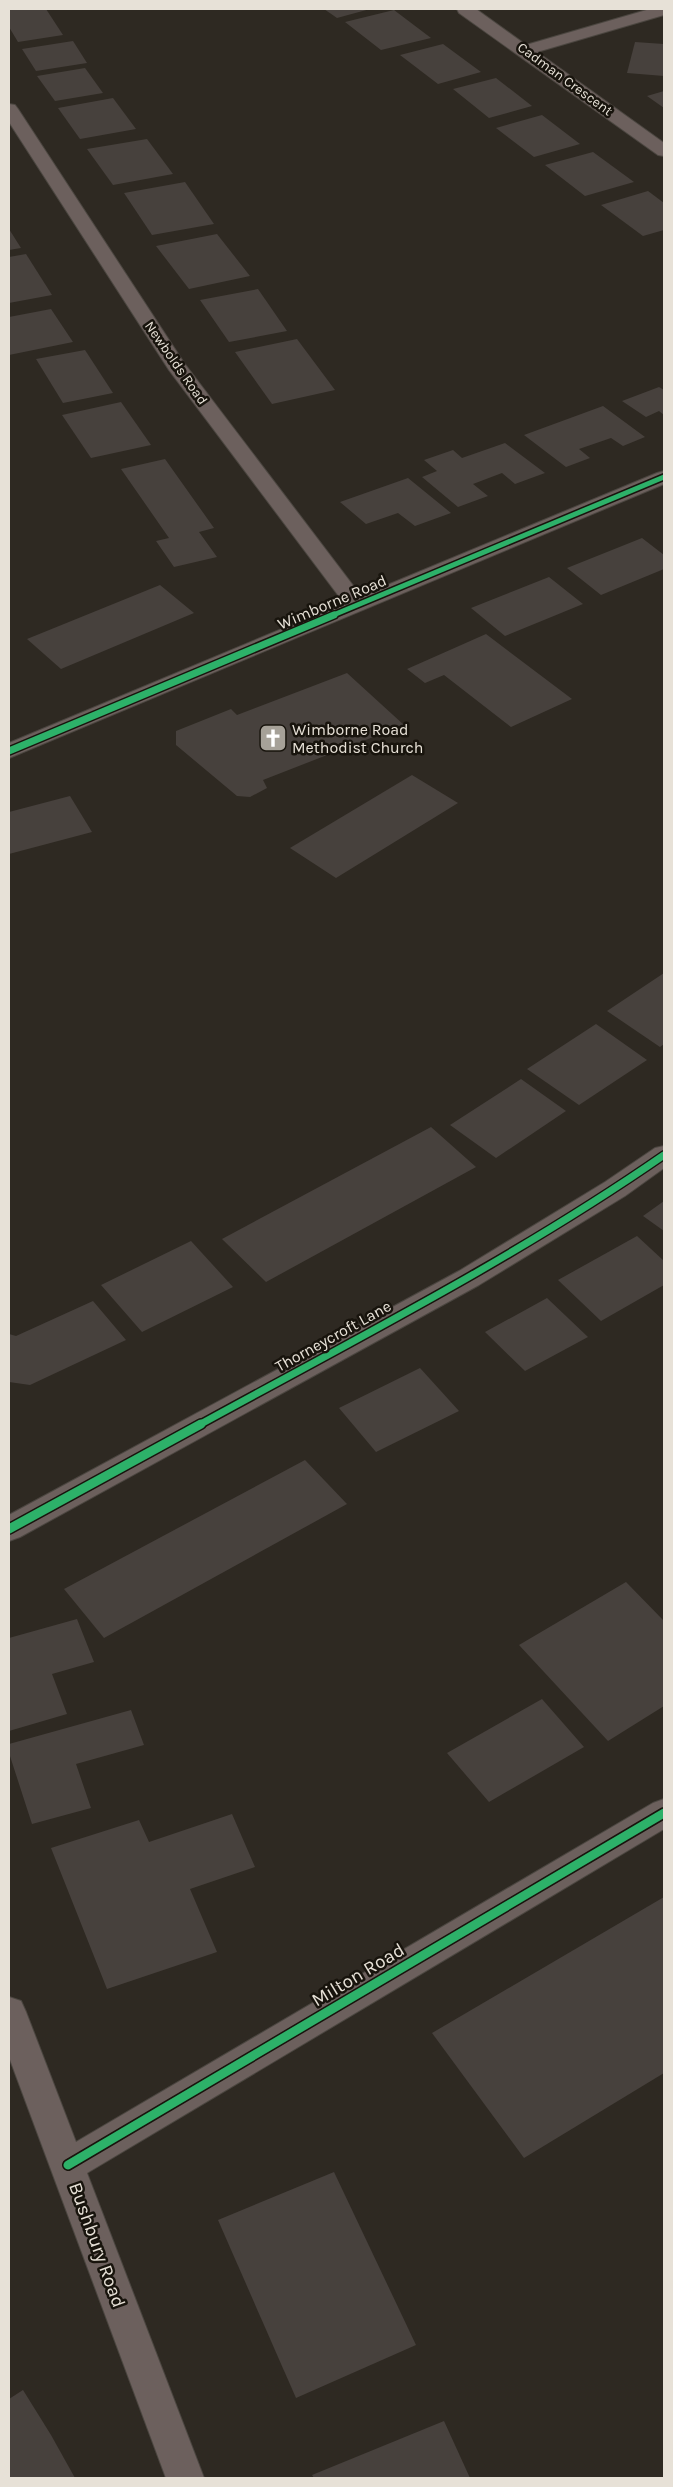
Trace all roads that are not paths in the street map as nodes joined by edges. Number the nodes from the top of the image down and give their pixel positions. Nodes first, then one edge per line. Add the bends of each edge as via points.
1 (465, 9) edge
2 (664, 10) edge
3 (526, 50) junction
4 (9, 109) edge
5 (664, 151) edge
6 (664, 477) edge
7 (358, 606) junction
8 (9, 751) edge
9 (664, 1155) edge
10 (9, 1529) edge
11 (664, 1814) edge
12 (9, 2012) edge
13 (68, 2165) junction
14 (184, 2478) edge

1 - 3 street, Cadman Crescent
2 - 3 street
3 - 5 street, Cadman Crescent
4 - 7 street, Newbolds Road via 176,366
6 - 7 street, Wimborne Road
7 - 8 street, Wimborne Road
9 - 10 street, Thorneycroft Lane via 615,1189 468,1278
11 - 13 street, Milton Road
12 - 13 street, Bushbury Road
13 - 14 street, Bushbury Road

